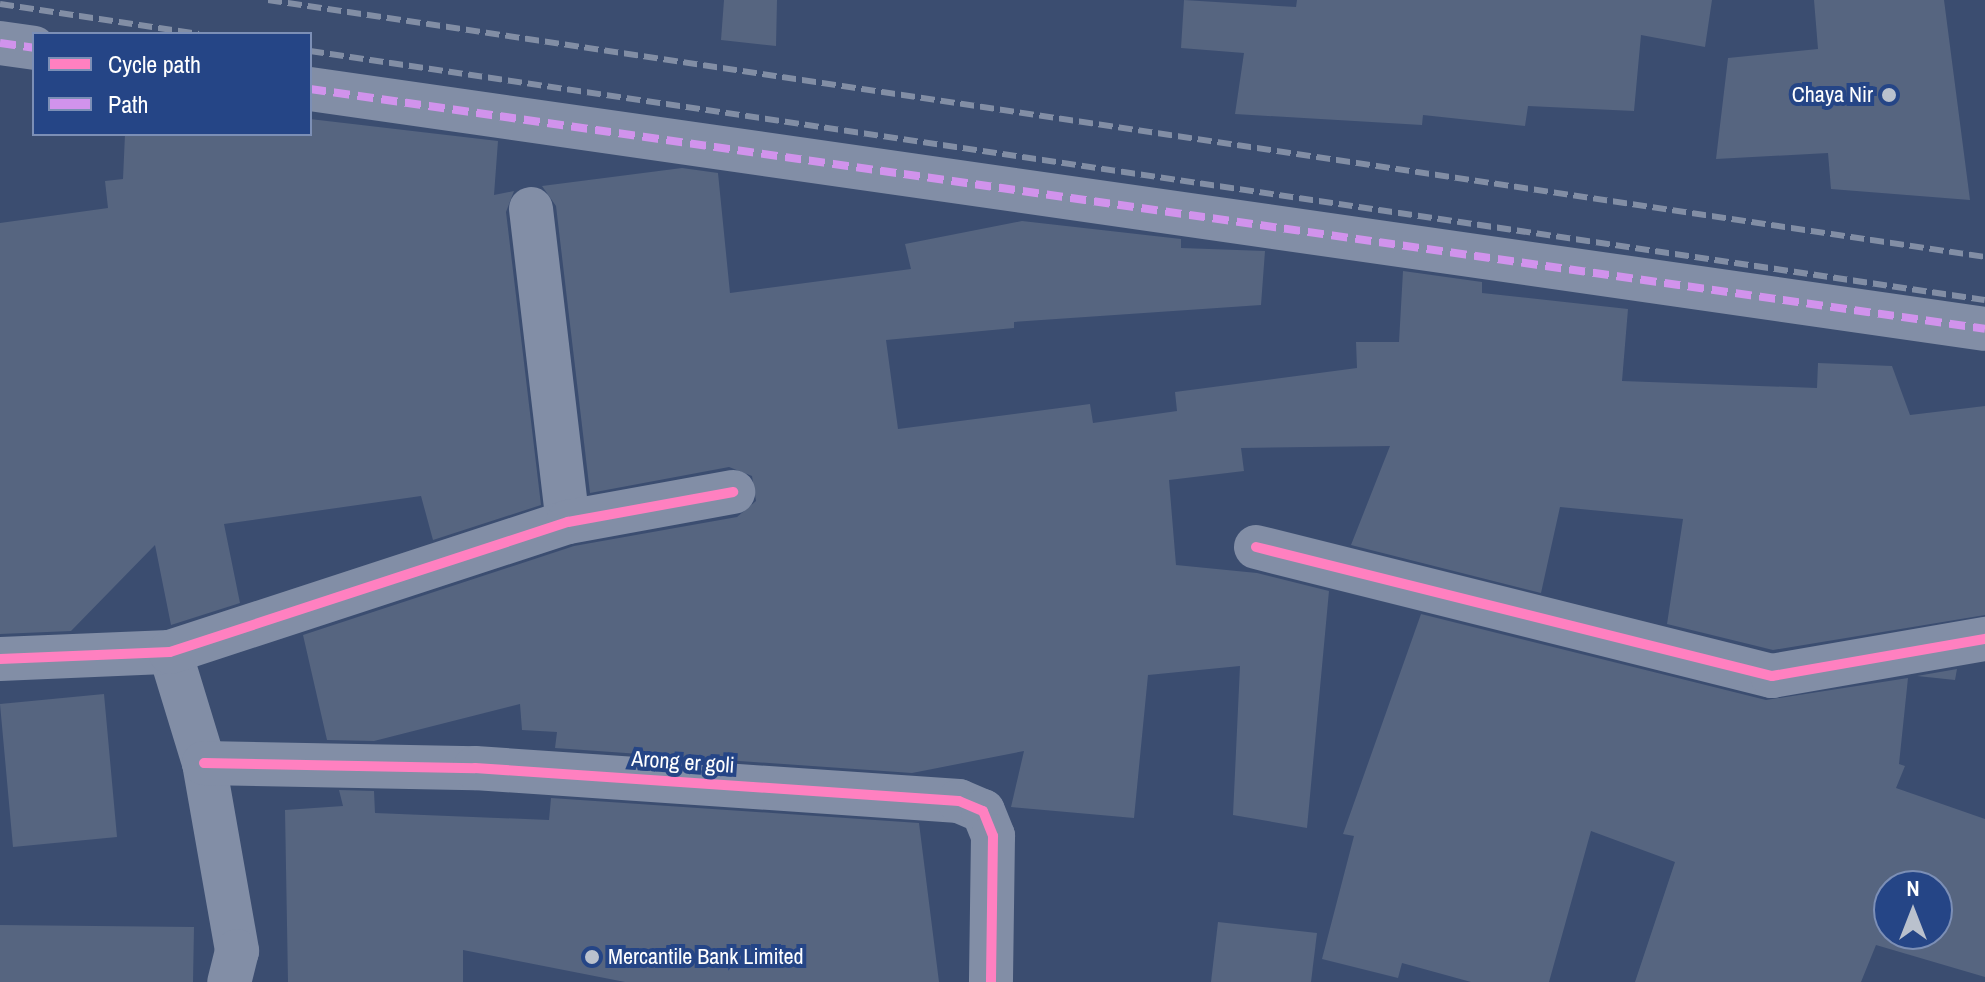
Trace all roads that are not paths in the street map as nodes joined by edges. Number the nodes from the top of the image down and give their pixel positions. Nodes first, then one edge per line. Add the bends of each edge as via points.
1 (0, 43) edge
2 (32, 48) edge
3 (312, 89) edge
4 (531, 209) dead end
5 (1985, 329) edge
6 (733, 492) dead end
7 (568, 522) junction
8 (1256, 547) dead end
9 (1985, 639) edge
10 (170, 652) junction
11 (0, 659) edge
12 (204, 763) junction
13 (229, 982) edge
14 (991, 982) edge

1 - 2 street
3 - 5 street
4 - 7 street
6 - 7 street
7 - 10 street
8 - 9 street via 1772,676
10 - 11 street
10 - 12 street
12 - 13 street via 237,951
12 - 14 street, Arong er goli via 475,768 959,801 983,811 993,836

